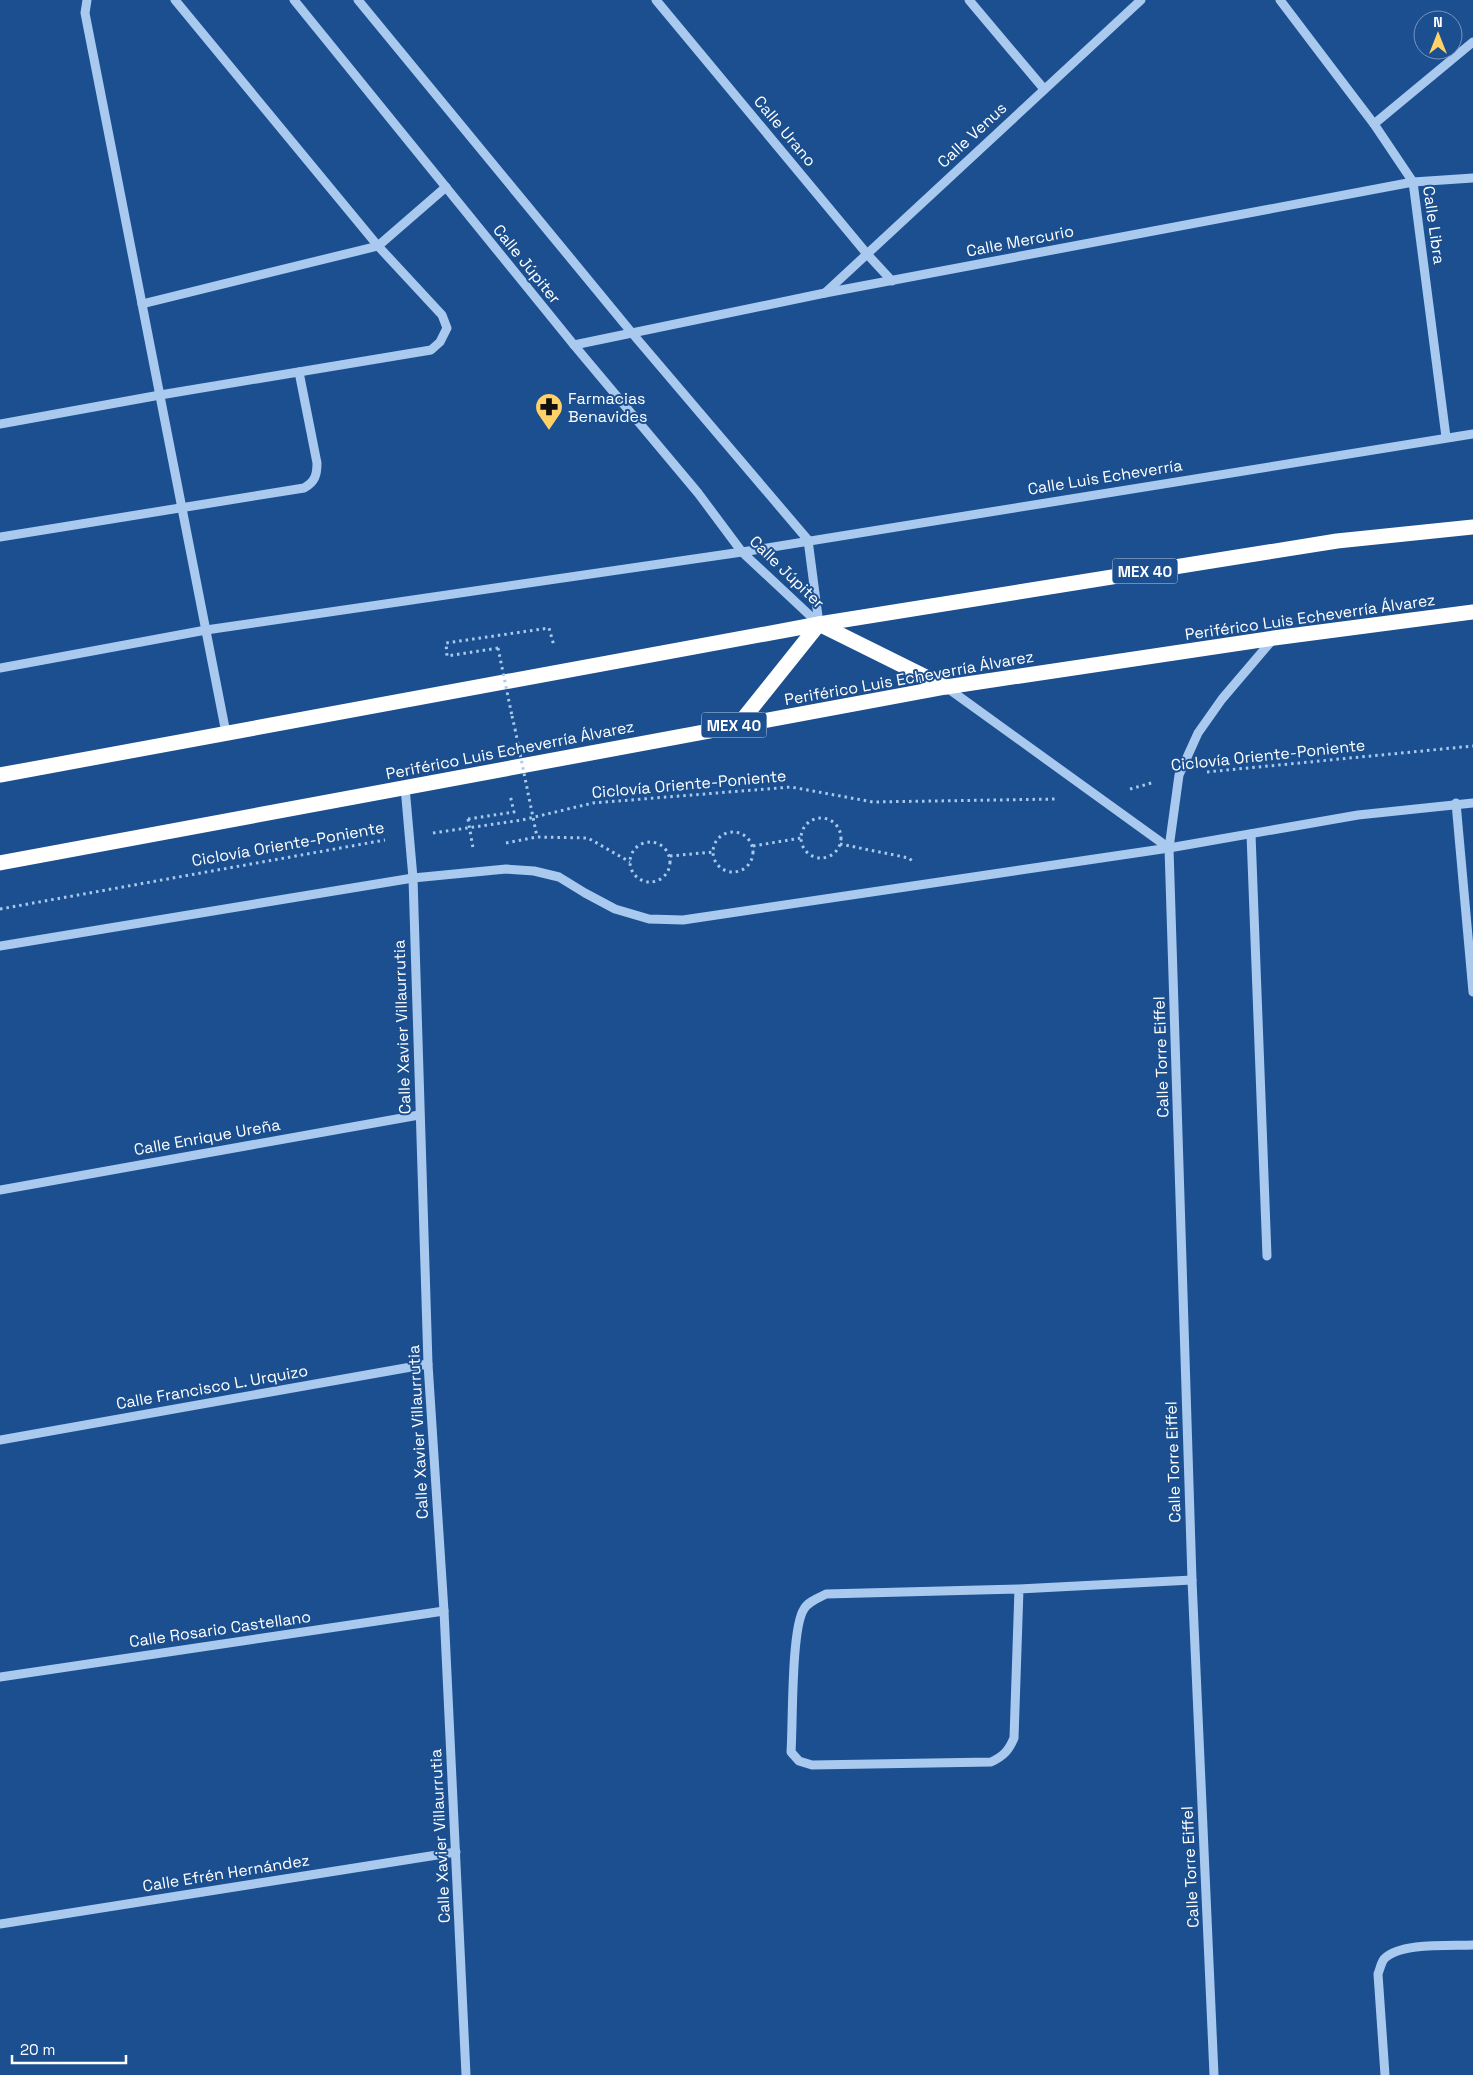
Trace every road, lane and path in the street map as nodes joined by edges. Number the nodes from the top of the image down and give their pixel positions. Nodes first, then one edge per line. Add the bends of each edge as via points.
1 (87, 0) edge
2 (175, 0) edge
3 (294, 0) edge
4 (358, 0) edge
5 (656, 0) edge
6 (969, 0) edge
7 (1141, 0) edge
8 (1280, 0) edge
9 (1473, 42) edge
10 (1044, 89) junction
11 (1374, 124) junction
12 (1473, 178) edge
13 (1413, 182) junction
14 (446, 186) junction
15 (378, 246) junction
16 (867, 254) junction
17 (892, 281) junction
18 (825, 293) junction
19 (142, 304) junction
20 (632, 333) junction
21 (574, 345) junction
22 (298, 372) junction
23 (160, 395) junction
24 (0, 424) edge
25 (1473, 434) edge
26 (1446, 437) junction
27 (182, 508) junction
28 (1473, 527) edge
29 (0, 538) edge
30 (808, 540) junction
31 (742, 552) junction
32 (1473, 612) edge
33 (819, 624) junction
34 (206, 630) junction
35 (1274, 638) junction
36 (0, 668) edge
37 (561, 670) junction
38 (946, 687) junction
39 (739, 724) junction
40 (226, 732) junction
41 (1473, 746) edge
42 (502, 769) junction
43 (0, 775) edge
44 (1179, 775) junction
45 (405, 787) junction
46 (1099, 798) junction
47 (1473, 803) edge
48 (1456, 804) junction
49 (1251, 834) junction
50 (409, 836) junction
51 (801, 838) junction
52 (840, 844) junction
53 (753, 846) junction
54 (473, 848) dead end
55 (1169, 848) junction
56 (713, 852) junction
57 (670, 856) junction
58 (630, 862) junction
59 (0, 863) edge
60 (413, 878) junction
61 (937, 882) junction
62 (1469, 902) edge
63 (0, 909) edge
64 (0, 946) edge
65 (1473, 992) edge
66 (419, 1115) junction
67 (0, 1190) edge
68 (1267, 1256) dead end
69 (428, 1364) junction
70 (0, 1440) edge
71 (1192, 1580) junction
72 (1019, 1589) junction
73 (444, 1610) junction
74 (0, 1677) edge
75 (456, 1852) junction
76 (0, 1924) edge
77 (1473, 1945) edge
78 (466, 2075) edge
79 (1214, 2075) edge
80 (1385, 2075) edge

1 - 19 street via 85,13
2 - 15 street
3 - 14 street, Calle Júpiter
4 - 20 street
5 - 16 street, Calle Urano
6 - 10 street
7 - 10 street, Calle Venus
8 - 11 street, Calle Libra
9 - 11 street
10 - 16 street, Calle Venus
11 - 13 street, Calle Libra
12 - 13 street, Calle Mercurio
13 - 17 street, Calle Mercurio
13 - 26 street, Calle Libra
14 - 15 street
14 - 21 street, Calle Júpiter
15 - 19 street
15 - 22 street via 442,315 447,328 440,342 431,350
16 - 17 street, Calle Urano
16 - 18 street, Calle Venus
17 - 18 street, Calle Mercurio
18 - 20 street, Calle Mercurio
19 - 23 street
20 - 21 street, Calle Mercurio
20 - 30 street
21 - 31 street, Calle Júpiter via 698,493
22 - 23 street
22 - 27 street via 317,463 317,475 312,483 304,488
23 - 24 street
23 - 27 street
25 - 26 street, Calle Luis Echeverría
26 - 30 street, Calle Luis Echeverría
27 - 29 street
27 - 34 street
28 - 33 highway, MEX 40 via 1337,540
30 - 31 street, Calle Luis Echeverría
30 - 33 street, Calle Júpiter
31 - 33 street, Calle Júpiter
31 - 34 street, Calle Luis Echeverría
32 - 35 highway, Periférico Luis Echeverría Álvarez / MEX 40
33 - 37 highway, MEX 40
33 - 38 highway
33 - 39 highway
34 - 36 street, Calle Luis Echeverría
34 - 40 street
35 - 38 highway, Periférico Luis Echeverría Álvarez / MEX 40
35 - 44 street, Calle Torre Eiffel via 1198,732
37 - 40 highway, MEX 40
37 - 58 path, bridge via 549,628 446,644 447,656 498,648 537,837 588,838
38 - 39 highway, Periférico Luis Echeverría Álvarez / MEX 40
38 - 46 street
39 - 42 highway, Periférico Luis Echeverría Álvarez / MEX 40
40 - 43 highway, MEX 40
41 - 44 path, Ciclovía Oriente-Poniente
42 - 45 highway, Periférico Luis Echeverría Álvarez / MEX 40
42 - 54 path, bridge via 514,812 468,819
44 - 46 path, Ciclovía Oriente-Poniente
44 - 55 street, Calle Torre Eiffel
45 - 50 street, Calle Xavier Villaurrutia
45 - 59 highway, Periférico Luis Echeverría Álvarez / MEX 40
46 - 50 path, Ciclovía Oriente-Poniente via 873,802 791,787 593,804 522,820
46 - 55 street
47 - 48 street
48 - 49 street via 1358,815
48 - 62 street
49 - 55 street
49 - 68 street
50 - 60 street, Calle Xavier Villaurrutia
50 - 63 path, Ciclovía Oriente-Poniente
51 - 52 path via 807,852 819,858 838,850
51 - 52 path via 808,822 814,818 827,818 838,826
51 - 53 path
52 - 61 path via 909,858
53 - 56 path via 745,836 733,832 720,837
53 - 56 path via 753,859 738,872 720,867
55 - 61 street
55 - 71 street, Calle Torre Eiffel
56 - 57 path
57 - 58 path via 662,845 650,841 632,851
57 - 58 path via 670,869 655,881 648,882 636,876
60 - 61 street via 506,869 534,871 560,877 615,909 649,919 682,920
60 - 64 street
60 - 66 street, Calle Xavier Villaurrutia
62 - 65 street
66 - 67 street, Calle Enrique Ureña
66 - 69 street, Calle Xavier Villaurrutia
69 - 70 street, Calle Francisco L. Urquizo
69 - 73 street, Calle Xavier Villaurrutia
71 - 72 street
71 - 79 street, Calle Torre Eiffel
72 - 72 street via 1014,1738 1002,1757 991,1762 812,1765 799,1760 791,1752 796,1629 803,1609 812,1600 826,1594
73 - 74 street, Calle Rosario Castellano
73 - 75 street, Calle Xavier Villaurrutia
75 - 76 street, Calle Efrén Hernández
75 - 78 street, Calle Xavier Villaurrutia
77 - 80 street via 1411,1948 1394,1952 1383,1960 1378,1974

